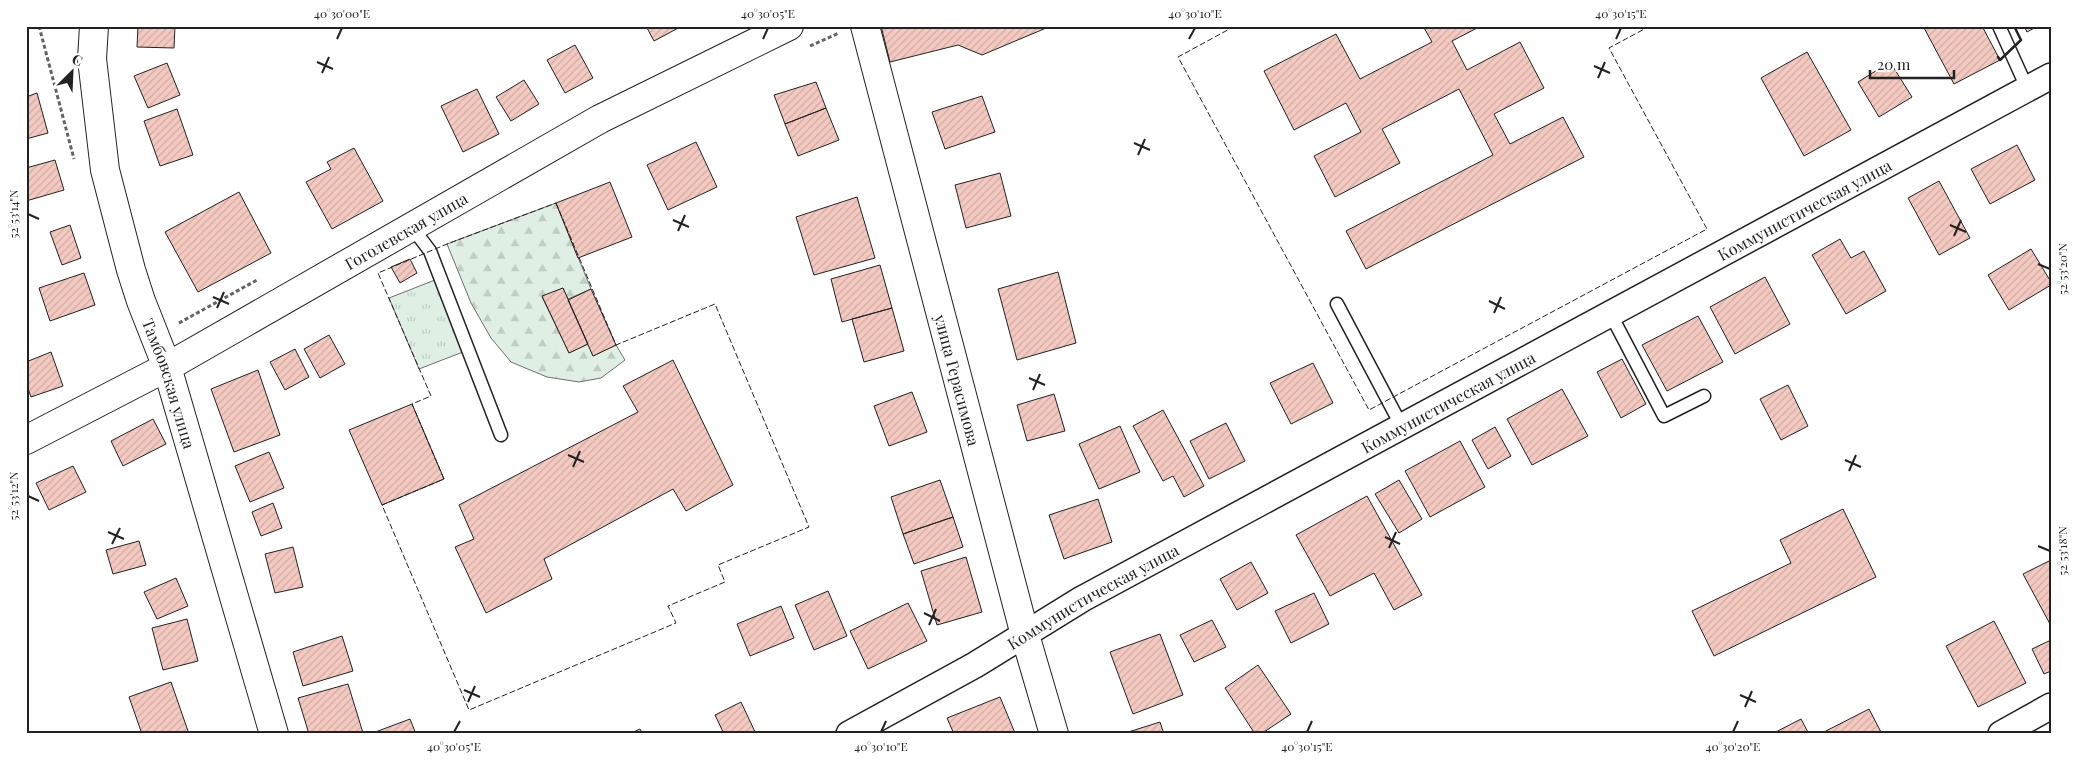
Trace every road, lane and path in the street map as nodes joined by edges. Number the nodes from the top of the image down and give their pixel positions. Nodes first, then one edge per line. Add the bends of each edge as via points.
1 (94, 26) edge
2 (789, 26) edge
3 (866, 26) edge
4 (1999, 26) edge
5 (2051, 76) edge
6 (2027, 88) junction
7 (411, 226) junction
8 (1337, 304) dead end
9 (1610, 313) junction
10 (167, 367) junction
11 (1704, 396) dead end
12 (1401, 425) junction
13 (501, 436) dead end
14 (26, 440) edge
15 (1026, 635) junction
16 (2051, 706) edge
17 (274, 734) edge
18 (849, 734) edge
19 (1054, 734) edge
20 (2001, 734) edge

1 - 10 main road, Тамбовская улица via 92,59 105,170 141,302
2 - 7 main road, Гоголевская улица via 600,119
3 - 15 main road, улица Герасимова
4 - 6 lane
5 - 6 street, Коммунистическая улица
6 - 9 street, Коммунистическая улица
7 - 10 main road, Гоголевская улица
7 - 13 lane via 430,251
8 - 12 lane
9 - 11 lane via 1664,416
9 - 12 street, Коммунистическая улица
10 - 14 main road, Гоголевская улица
10 - 17 main road, Тамбовская улица
12 - 15 street, Коммунистическая улица via 1082,599
15 - 18 street, Коммунистическая улица
15 - 19 main road, улица Герасимова
16 - 20 street

